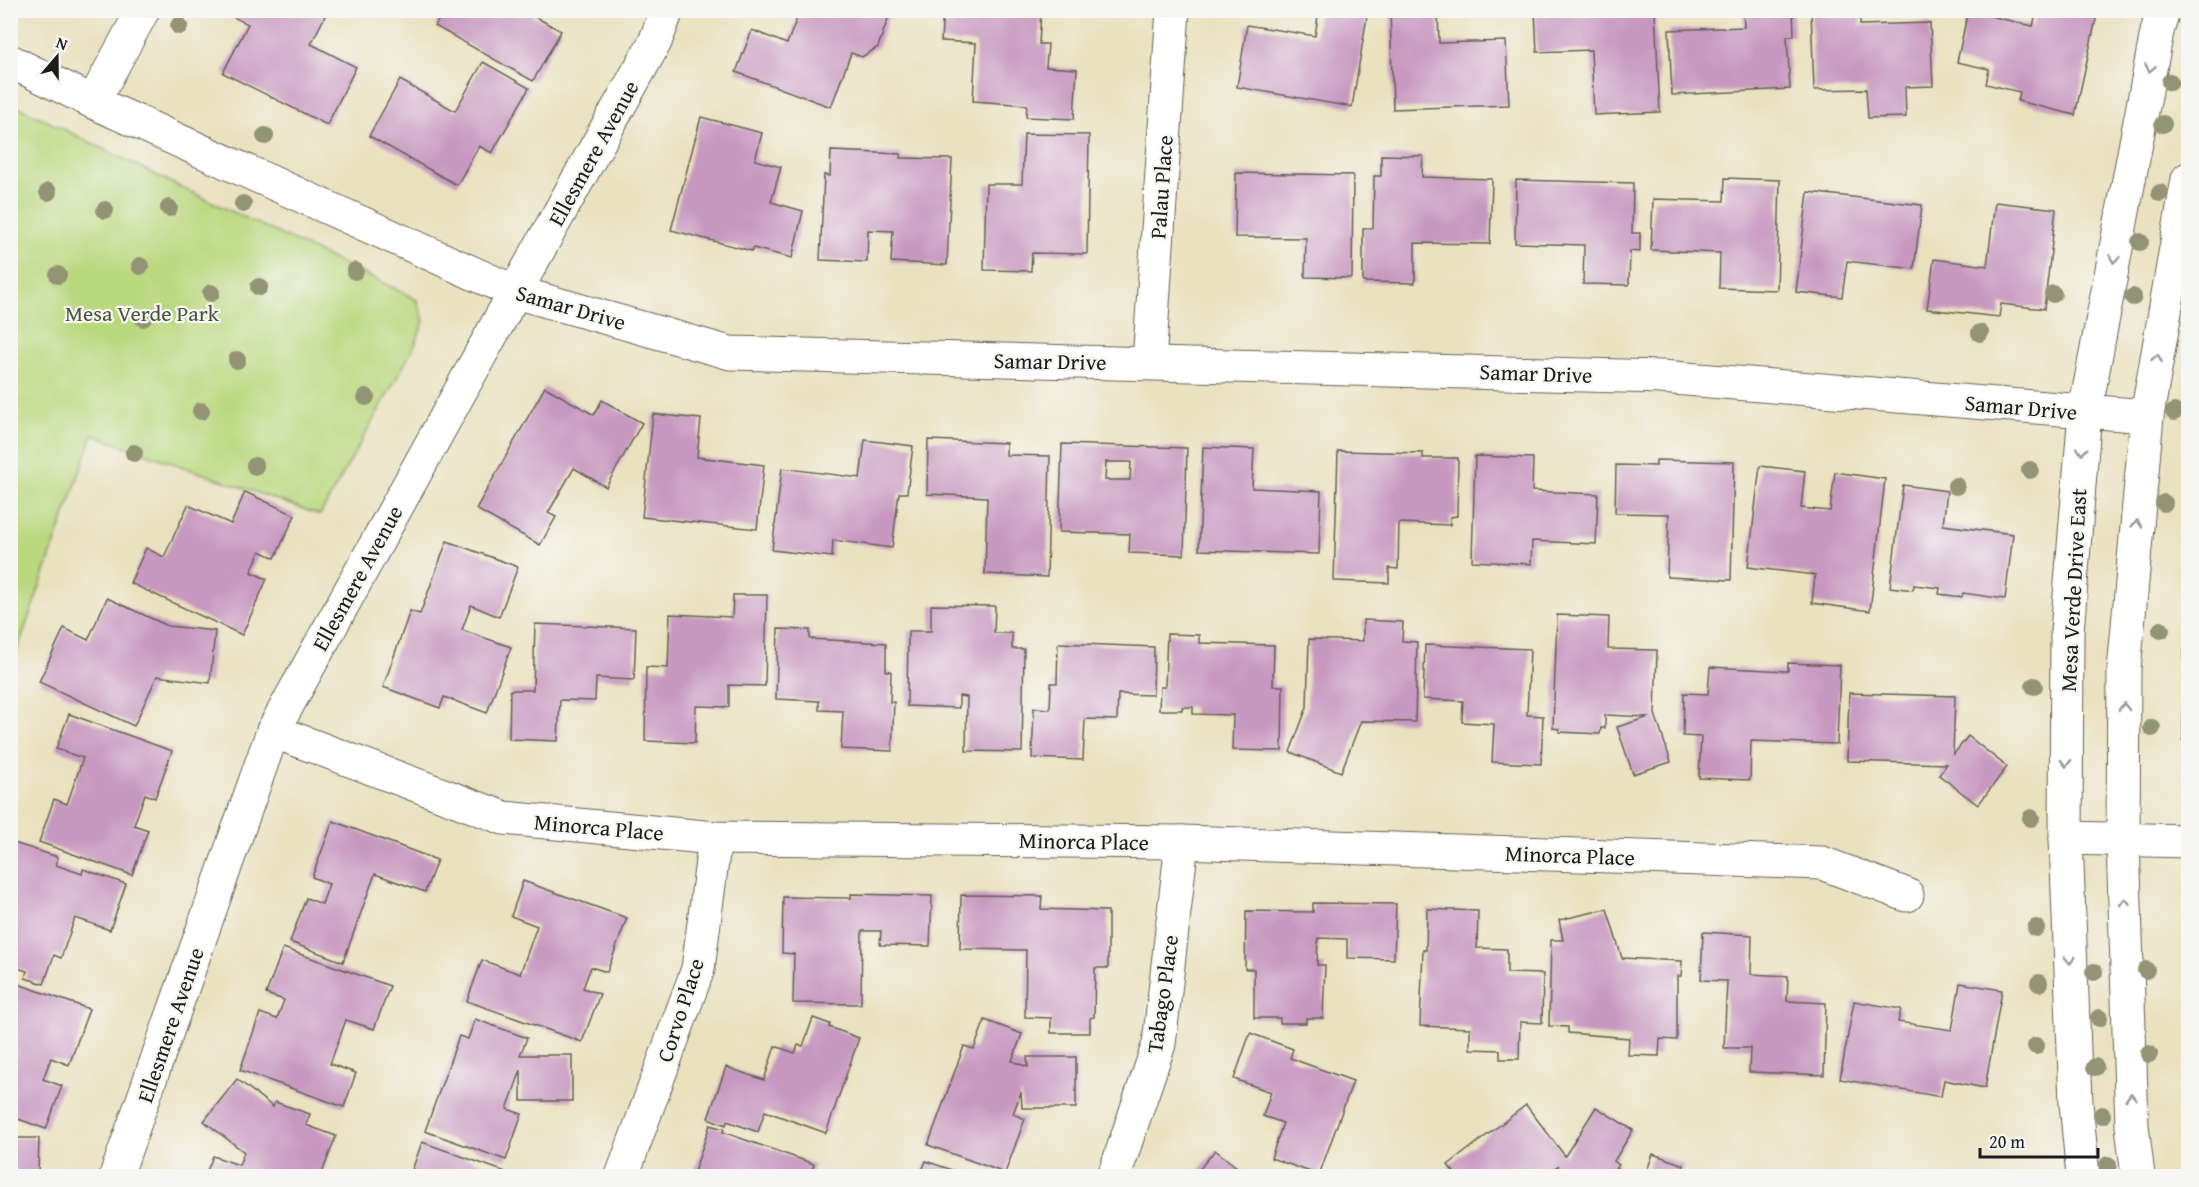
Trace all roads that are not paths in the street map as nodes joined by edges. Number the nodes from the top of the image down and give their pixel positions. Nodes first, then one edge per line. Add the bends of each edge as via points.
1 (143, 10) edge
2 (667, 10) edge
3 (1173, 10) edge
4 (2163, 10) edge
5 (10, 61) edge
6 (93, 102) junction
7 (2188, 178) edge
8 (515, 292) junction
9 (1149, 363) junction
10 (2085, 412) junction
11 (2147, 416) junction
12 (273, 731) junction
13 (715, 838) junction
14 (2066, 838) junction
15 (2123, 840) junction
16 (2188, 841) edge
17 (1182, 842) junction
18 (1907, 895) dead end
19 (116, 1176) edge
20 (622, 1176) edge
21 (1114, 1176) edge
22 (2083, 1176) edge
23 (2138, 1176) edge

1 - 6 street
2 - 8 street, Ellesmere Avenue via 656,42
3 - 9 street, Palau Place
4 -> 10 street, Mesa Verde Drive East
5 - 6 street, Samar Drive
6 - 8 street, Samar Drive
11 -> 7 street
8 - 9 street, Samar Drive via 730,353
8 - 12 street, Ellesmere Avenue
9 - 10 street, Samar Drive via 1661,377
10 - 11 street, Samar Drive
10 -> 14 street, Mesa Verde Drive East via 2067,632
15 -> 11 street via 2124,670
12 - 13 street, Minorca Place via 504,818
12 - 19 street, Ellesmere Avenue
13 - 17 street, Minorca Place
13 - 20 street, Corvo Place via 698,969
14 - 15 street
14 -> 22 street, Mesa Verde Drive East via 2076,1103
15 - 16 street
23 -> 15 street via 2132,1126
17 - 18 street, Minorca Place via 1822,863
17 - 21 street, Tabago Place via 1159,1044

